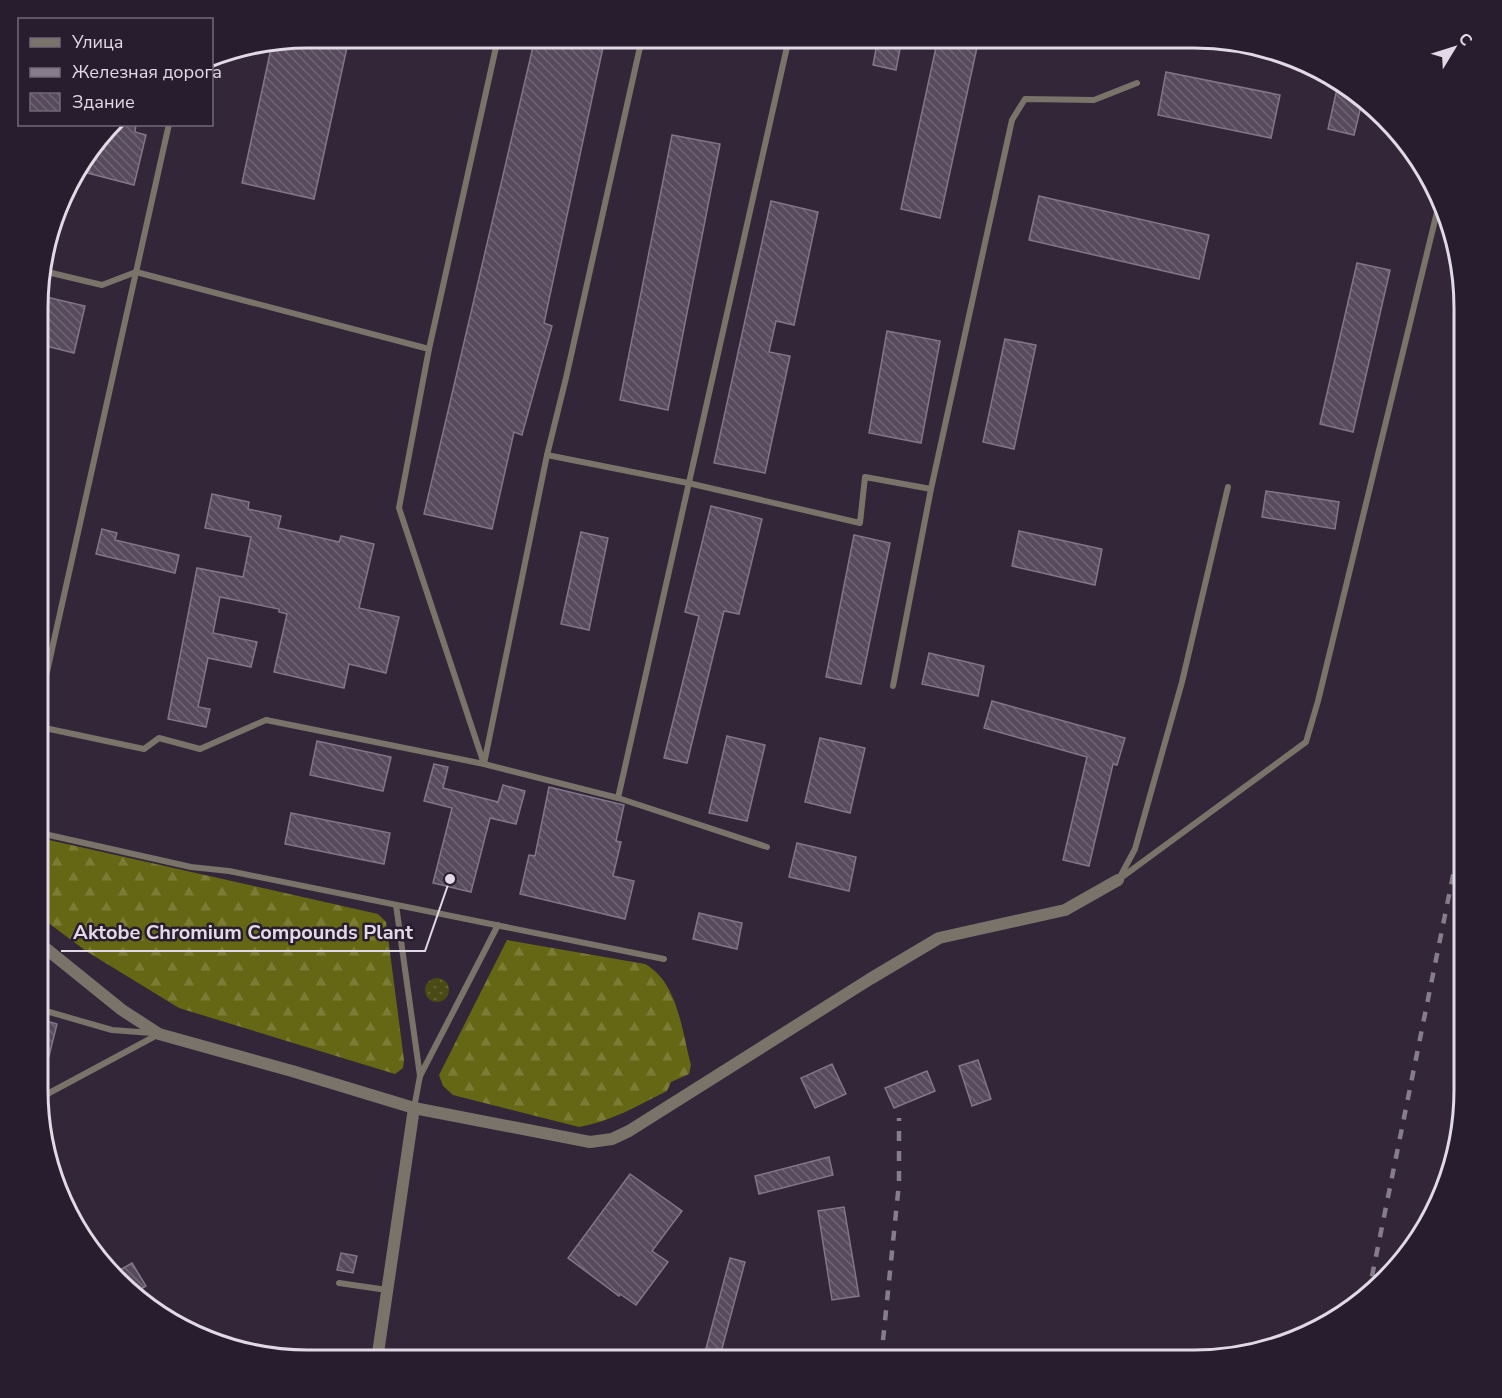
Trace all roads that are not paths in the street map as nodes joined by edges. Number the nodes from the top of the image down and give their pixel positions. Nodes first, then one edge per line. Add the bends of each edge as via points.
1 (496, 48) edge
2 (640, 48) edge
3 (787, 48) edge
4 (1137, 83) dead end
5 (169, 126) edge
6 (1436, 215) edge
7 (135, 272) junction
8 (50, 274) edge
9 (429, 349) junction
10 (547, 455) junction
11 (688, 483) junction
12 (1228, 487) dead end
13 (930, 489) junction
14 (48, 667) edge
15 (893, 686) dead end
16 (48, 729) edge
17 (484, 764) junction
18 (618, 798) junction
19 (48, 835) edge
20 (767, 847) dead end
21 (1118, 880) junction
22 (396, 905) junction
23 (498, 926) junction
24 (48, 950) edge
25 (664, 959) dead end
26 (48, 1012) edge
27 (159, 1034) junction
28 (420, 1076) junction
29 (48, 1094) edge
30 (414, 1108) junction
31 (339, 1283) dead end
32 (387, 1290) junction
33 (378, 1350) edge

1 - 9 lane
2 - 10 lane
3 - 11 lane
4 - 13 lane via 1094,100 1025,99 1012,120
5 - 7 lane
6 - 21 lane via 1306,742
7 - 8 lane via 102,285
7 - 9 lane
7 - 14 lane
9 - 17 lane via 399,508
10 - 11 lane
10 - 17 lane
11 - 13 lane via 860,523 865,477
11 - 18 lane
12 - 21 lane via 1182,682 1135,849
13 - 15 lane
16 - 17 lane via 144,749 159,738 200,749 266,720
17 - 18 lane
18 - 20 lane
19 - 22 lane via 191,867
21 - 30 street via 1065,910 939,938 612,1139 590,1142
22 - 23 lane
22 - 28 lane
23 - 25 lane
23 - 28 lane
24 - 27 street via 122,1010
26 - 27 lane via 112,1030
27 - 29 lane
27 - 30 street
28 - 30 lane
30 - 32 street
31 - 32 lane
32 - 33 street

